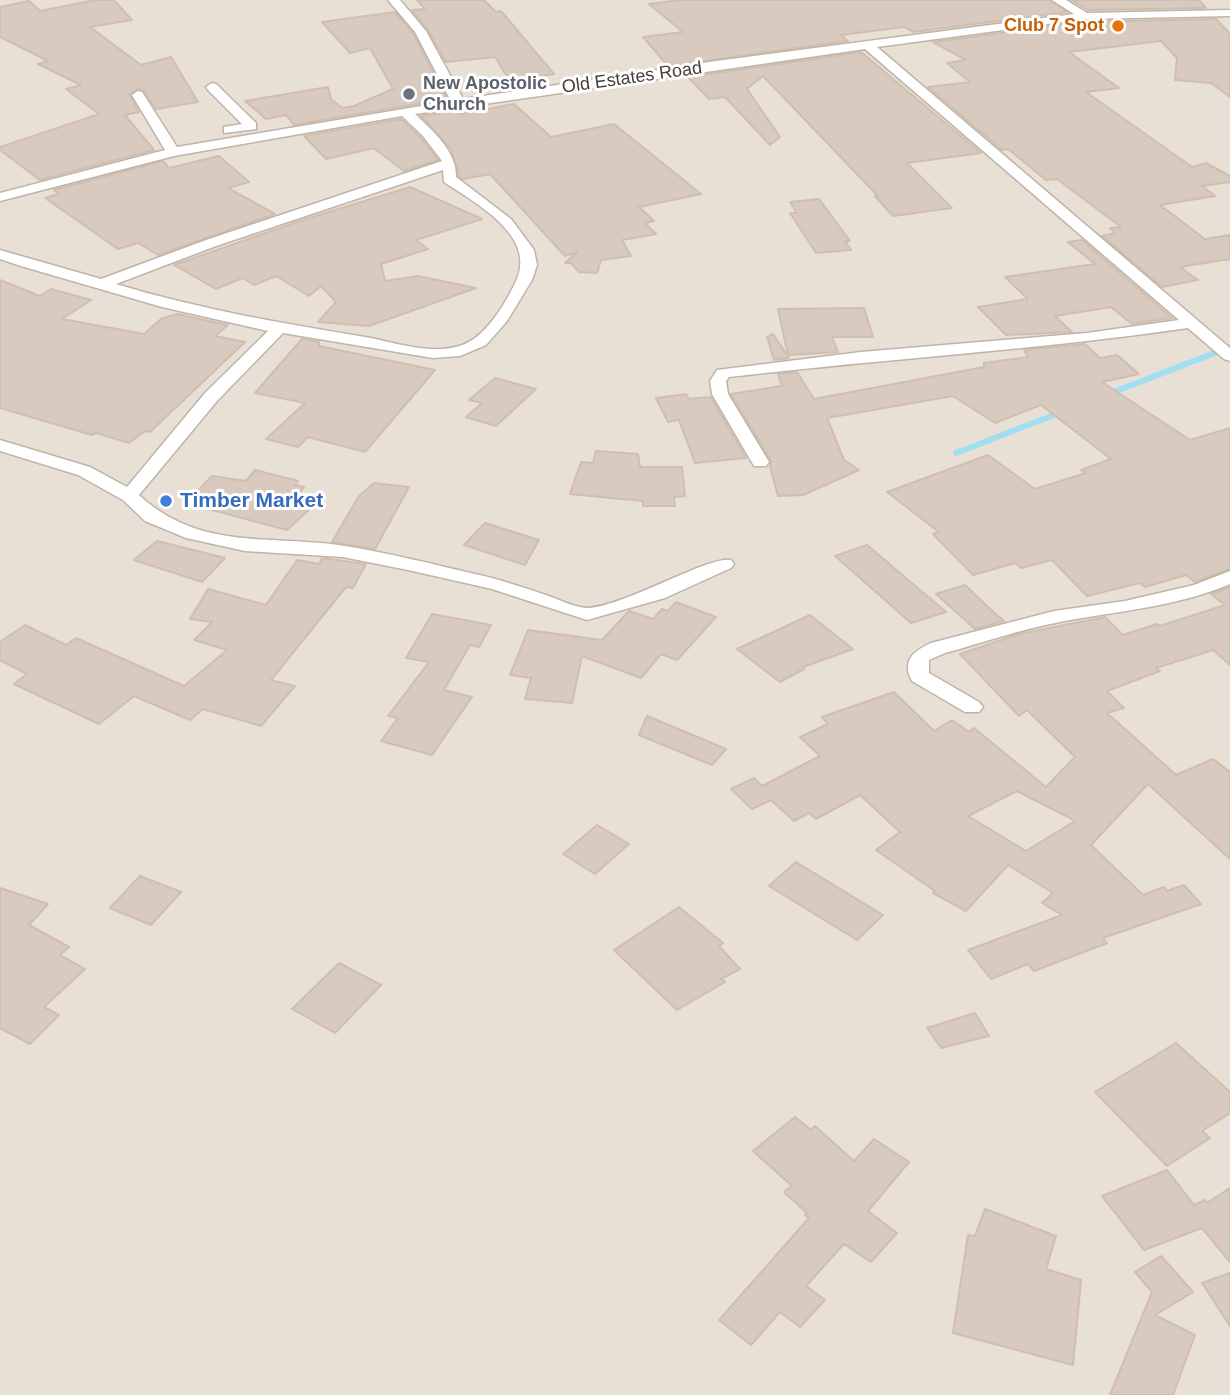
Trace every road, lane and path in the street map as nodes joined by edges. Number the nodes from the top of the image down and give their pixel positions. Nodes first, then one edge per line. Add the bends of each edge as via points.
1 (394, 0) edge
2 (1058, 0) edge
3 (1230, 13) edge
4 (1085, 16) junction
5 (869, 46) junction
6 (212, 87) dead end
7 (138, 95) dead end
8 (459, 103) junction
9 (405, 111) junction
10 (169, 147) junction
11 (450, 163) junction
12 (0, 197) edge
13 (0, 254) edge
14 (101, 284) junction
15 (1190, 323) junction
16 (278, 329) junction
17 (1230, 356) edge
18 (0, 444) edge
19 (760, 462) dead end
20 (129, 496) junction
21 (724, 564) dead end
22 (1230, 577) edge
23 (972, 707) dead end

1 - 8 street via 420,31
2 - 4 street
3 - 4 street, Old Estates Road
4 - 5 street, Old Estates Road
5 - 8 street, Old Estates Road
5 - 15 street
6 - 10 street via 251,126
7 - 10 street
8 - 9 street, Old Estates Road
9 - 10 street, Old Estates Road
9 - 11 street
10 - 12 street, Old Estates Road
11 - 14 street
11 - 16 street via 449,179 509,223 529,251 529,272 485,337 473,346 439,353
13 - 14 street
14 - 16 street via 130,295
15 - 17 street
15 - 19 street via 1087,338 723,373 718,381 720,394
16 - 20 street via 211,397
18 - 20 street via 84,471
20 - 21 street via 152,517 193,534 245,545 343,551 408,564 499,584 587,614 658,594
22 - 23 street via 1200,590 1054,617 919,657 919,676

